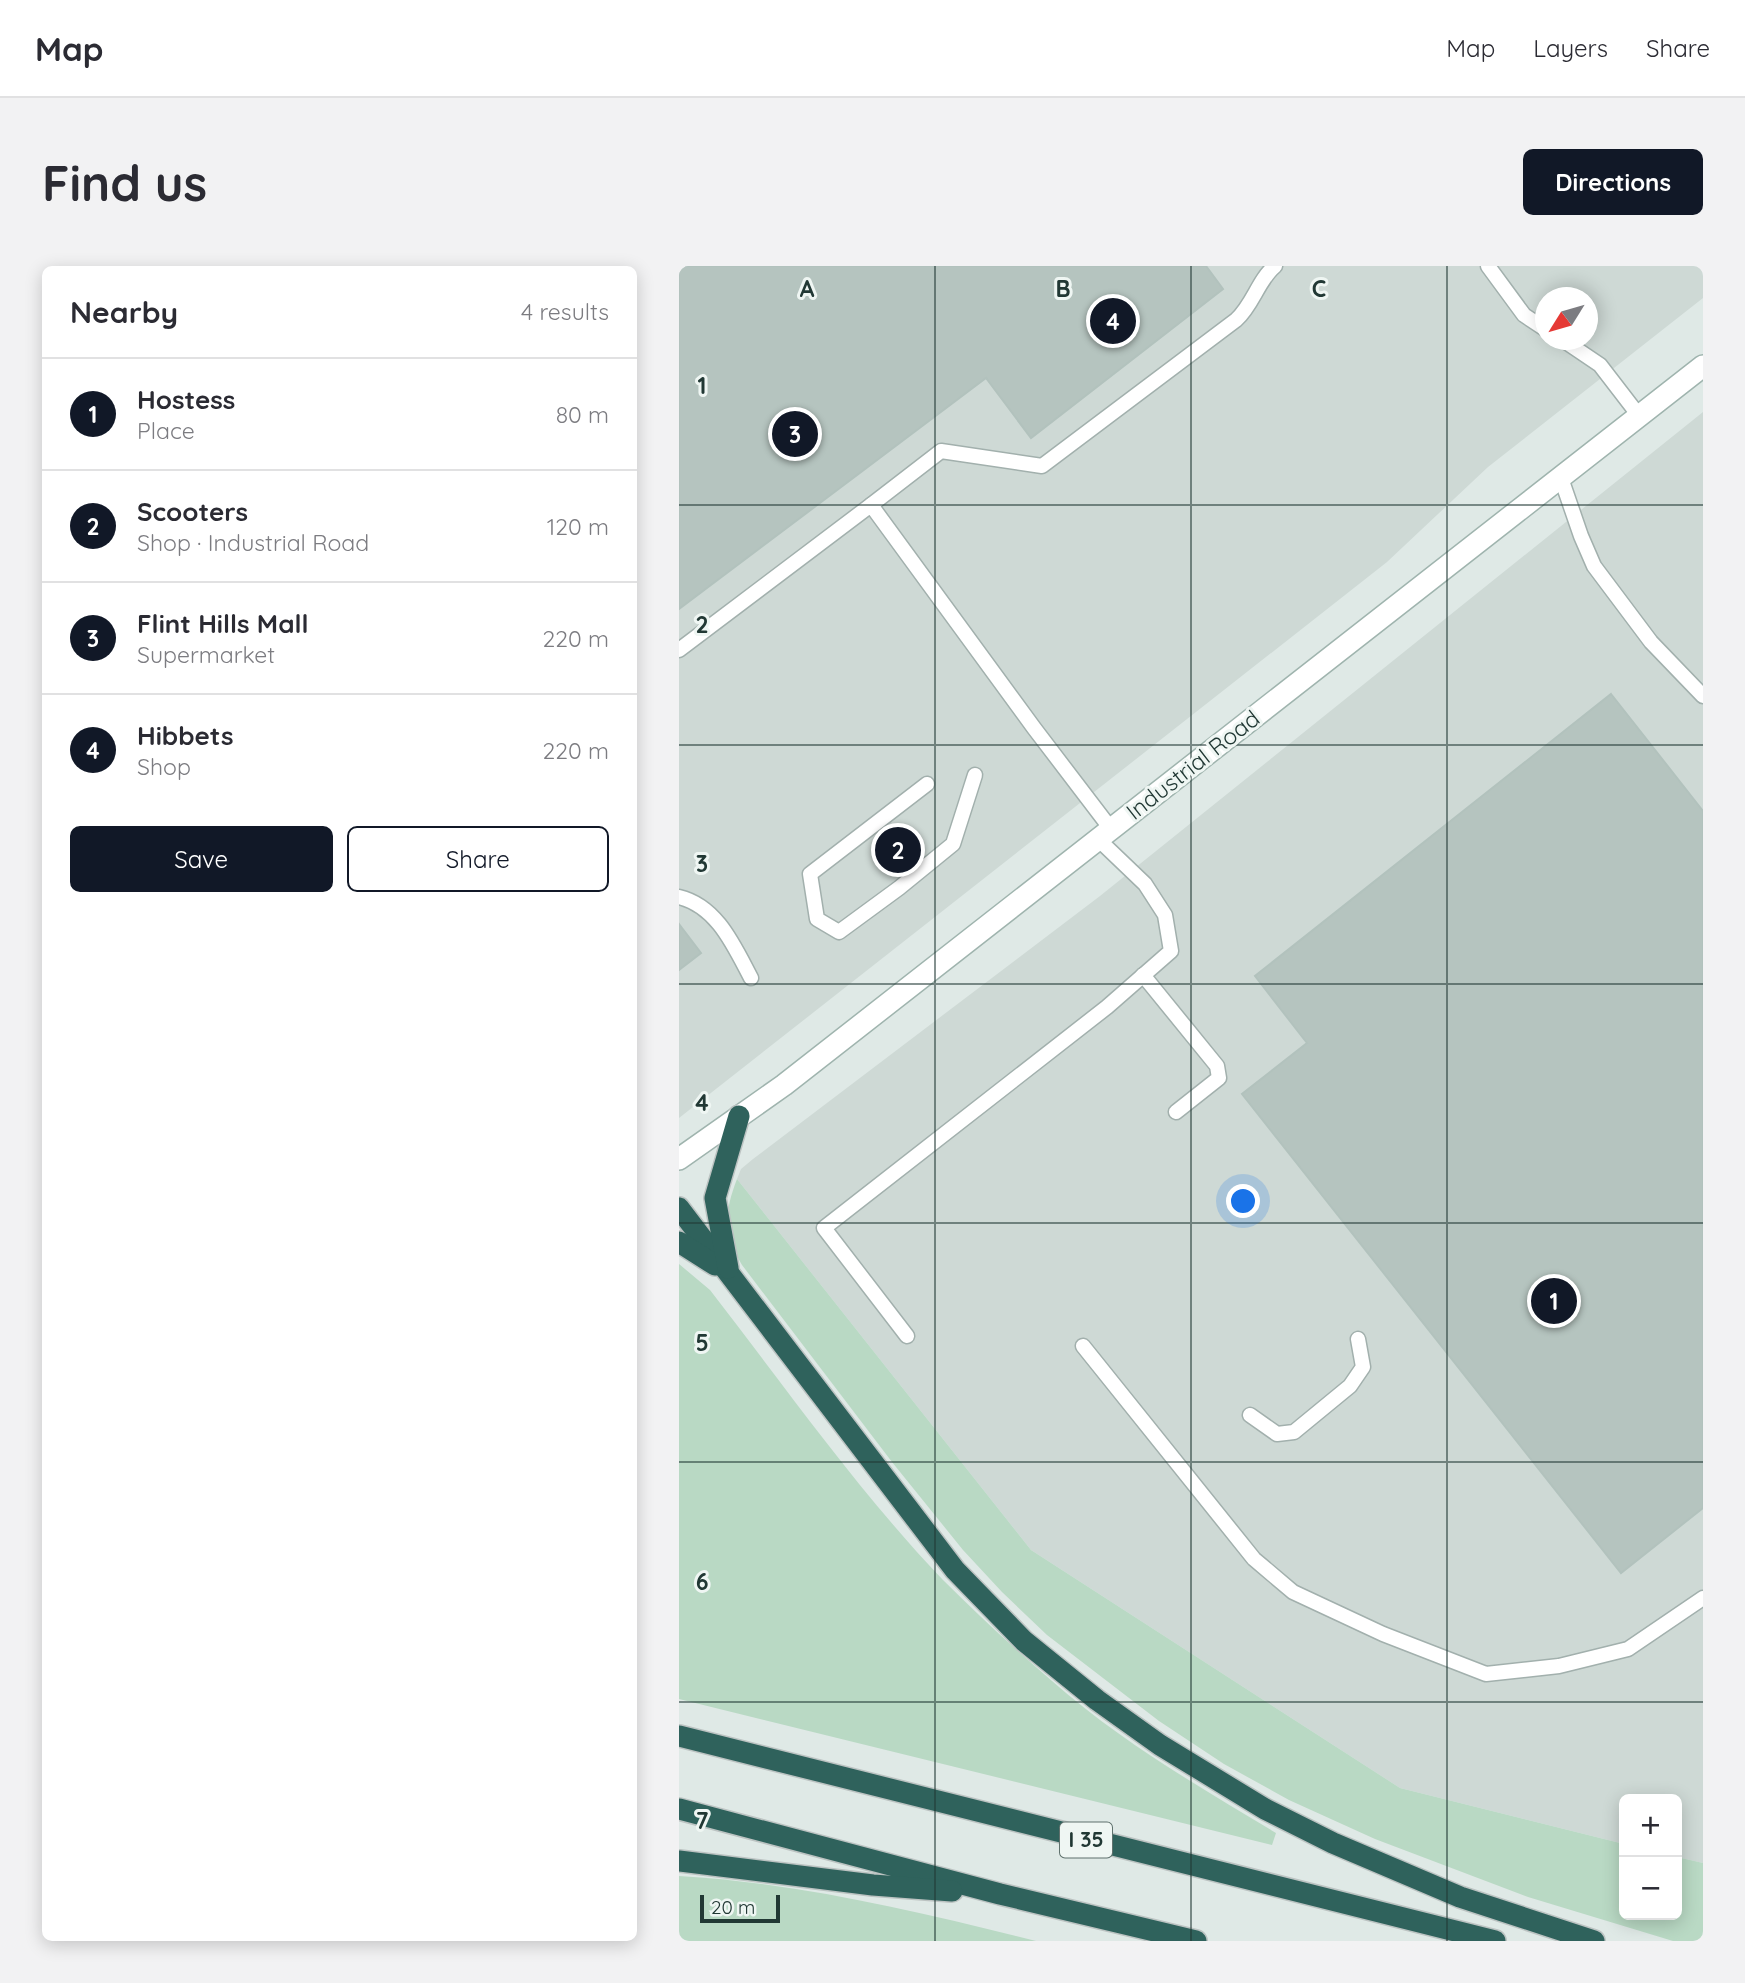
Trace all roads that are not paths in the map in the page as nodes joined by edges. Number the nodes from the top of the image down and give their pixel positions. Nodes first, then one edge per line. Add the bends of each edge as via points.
1 (1275, 266) edge
2 (1488, 266) edge
3 (1535, 322) edge
4 (1578, 350) edge
5 (1703, 366) edge
6 (1640, 417) junction
7 (1561, 478) junction
8 (871, 505) junction
9 (679, 650) edge
10 (1703, 696) edge
11 (975, 775) dead end
12 (927, 783) dead end
13 (1104, 834) junction
14 (679, 897) edge
15 (1143, 975) junction
16 (751, 978) dead end
17 (1176, 1112) dead end
18 (739, 1116) junction
19 (679, 1159) edge
20 (679, 1208) edge
21 (679, 1242) edge
22 (729, 1273) junction
23 (907, 1336) dead end
24 (1358, 1339) dead end
25 (1083, 1346) dead end
26 (1250, 1415) dead end
27 (1703, 1598) edge
28 (679, 1736) edge
29 (679, 1809) edge
30 (679, 1861) edge
31 (1000, 1894) junction
32 (1196, 1941) edge
33 (1495, 1941) edge
34 (1594, 1941) edge

1 - 8 lane via 1236,320 1042,466 941,451
2 - 3 lane via 1524,315
4 - 6 lane via 1600,365
5 - 6 main road, Industrial Road
6 - 7 main road, Industrial Road
7 - 10 lane via 1594,566 1651,642
7 - 13 main road, Industrial Road
8 - 9 lane
8 - 13 lane via 1034,728
11 - 12 lane via 953,844 839,932 817,919 810,874
13 - 15 lane via 1165,915 1171,951
13 - 18 main road, Industrial Road
14 - 16 lane via 706,908 729,937
15 - 17 lane via 1217,1066 1219,1078
15 - 23 lane via 824,1228
18 - 19 main road, Industrial Road
18 - 22 highway via 715,1198
20 - 22 highway
21 - 22 highway
22 - 34 highway via 955,1570 1024,1641 1097,1700 1265,1809 1333,1843 1460,1897
24 - 26 lane via 1363,1367 1350,1387 1294,1432 1277,1434
25 - 27 lane via 1254,1559 1293,1592 1383,1634 1486,1674 1559,1666 1627,1649
28 - 33 highway, I 35
29 - 31 highway
30 - 31 highway via 873,1885
31 - 32 highway

